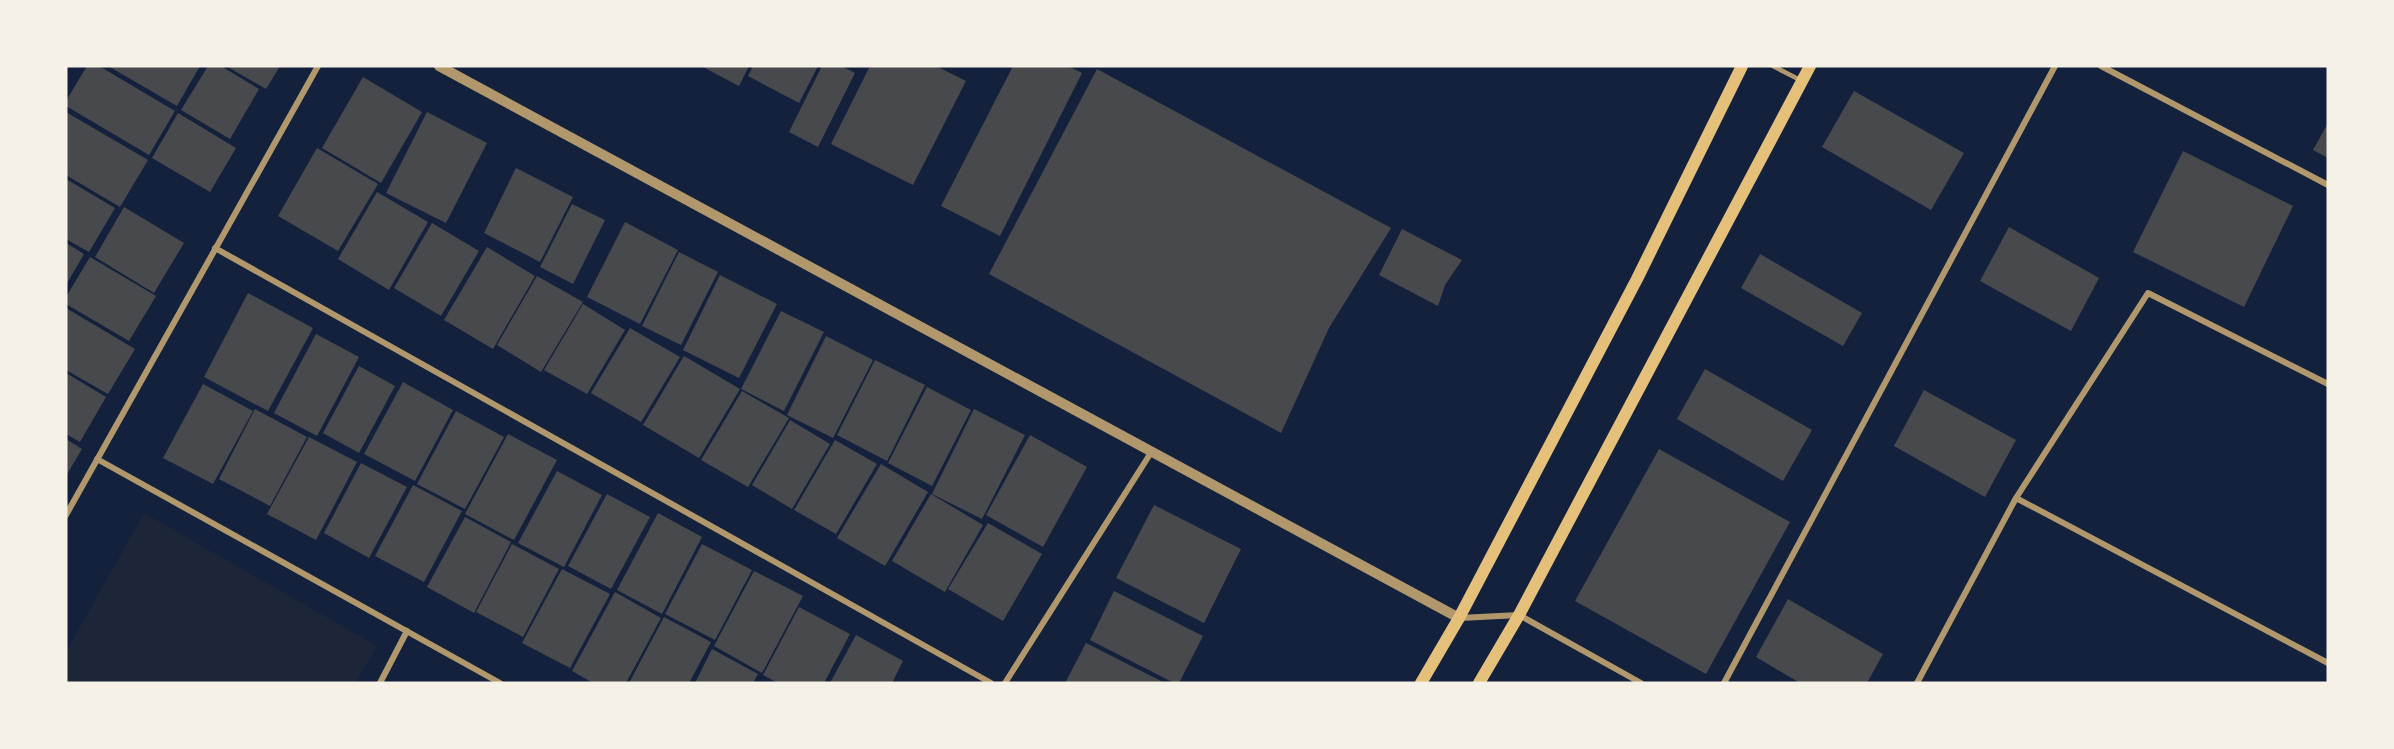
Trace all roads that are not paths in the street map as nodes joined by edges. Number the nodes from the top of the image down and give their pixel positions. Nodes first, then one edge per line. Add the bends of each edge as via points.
1 (318, 66) edge
2 (439, 66) edge
3 (1742, 66) edge
4 (1773, 66) edge
5 (1810, 66) edge
6 (2055, 66) edge
7 (2101, 66) edge
8 (1802, 81) junction
9 (2328, 185) edge
10 (215, 248) junction
11 (2328, 384) edge
12 (1152, 452) junction
13 (97, 459) junction
14 (2016, 498) junction
15 (66, 514) edge
16 (1519, 615) junction
17 (1459, 618) junction
18 (407, 631) junction
19 (2328, 663) edge
20 (380, 683) edge
21 (500, 683) edge
22 (991, 683) edge
23 (1005, 683) edge
24 (1421, 683) edge
25 (1479, 683) edge
26 (1641, 683) edge
27 (1725, 683) edge
28 (1917, 683) edge

1 - 10 street
2 - 12 street
3 - 17 main road via 1637,279
4 - 8 lane
5 - 8 main road
6 - 27 street
7 - 9 street
8 - 16 main road
10 - 13 street
10 - 22 street
11 - 14 street via 2148,293
12 - 17 street
12 - 23 street
13 - 15 street
13 - 18 street
14 - 19 street
14 - 28 street
16 - 17 street
16 - 25 main road
16 - 26 street
17 - 24 main road
18 - 20 street
18 - 21 street

